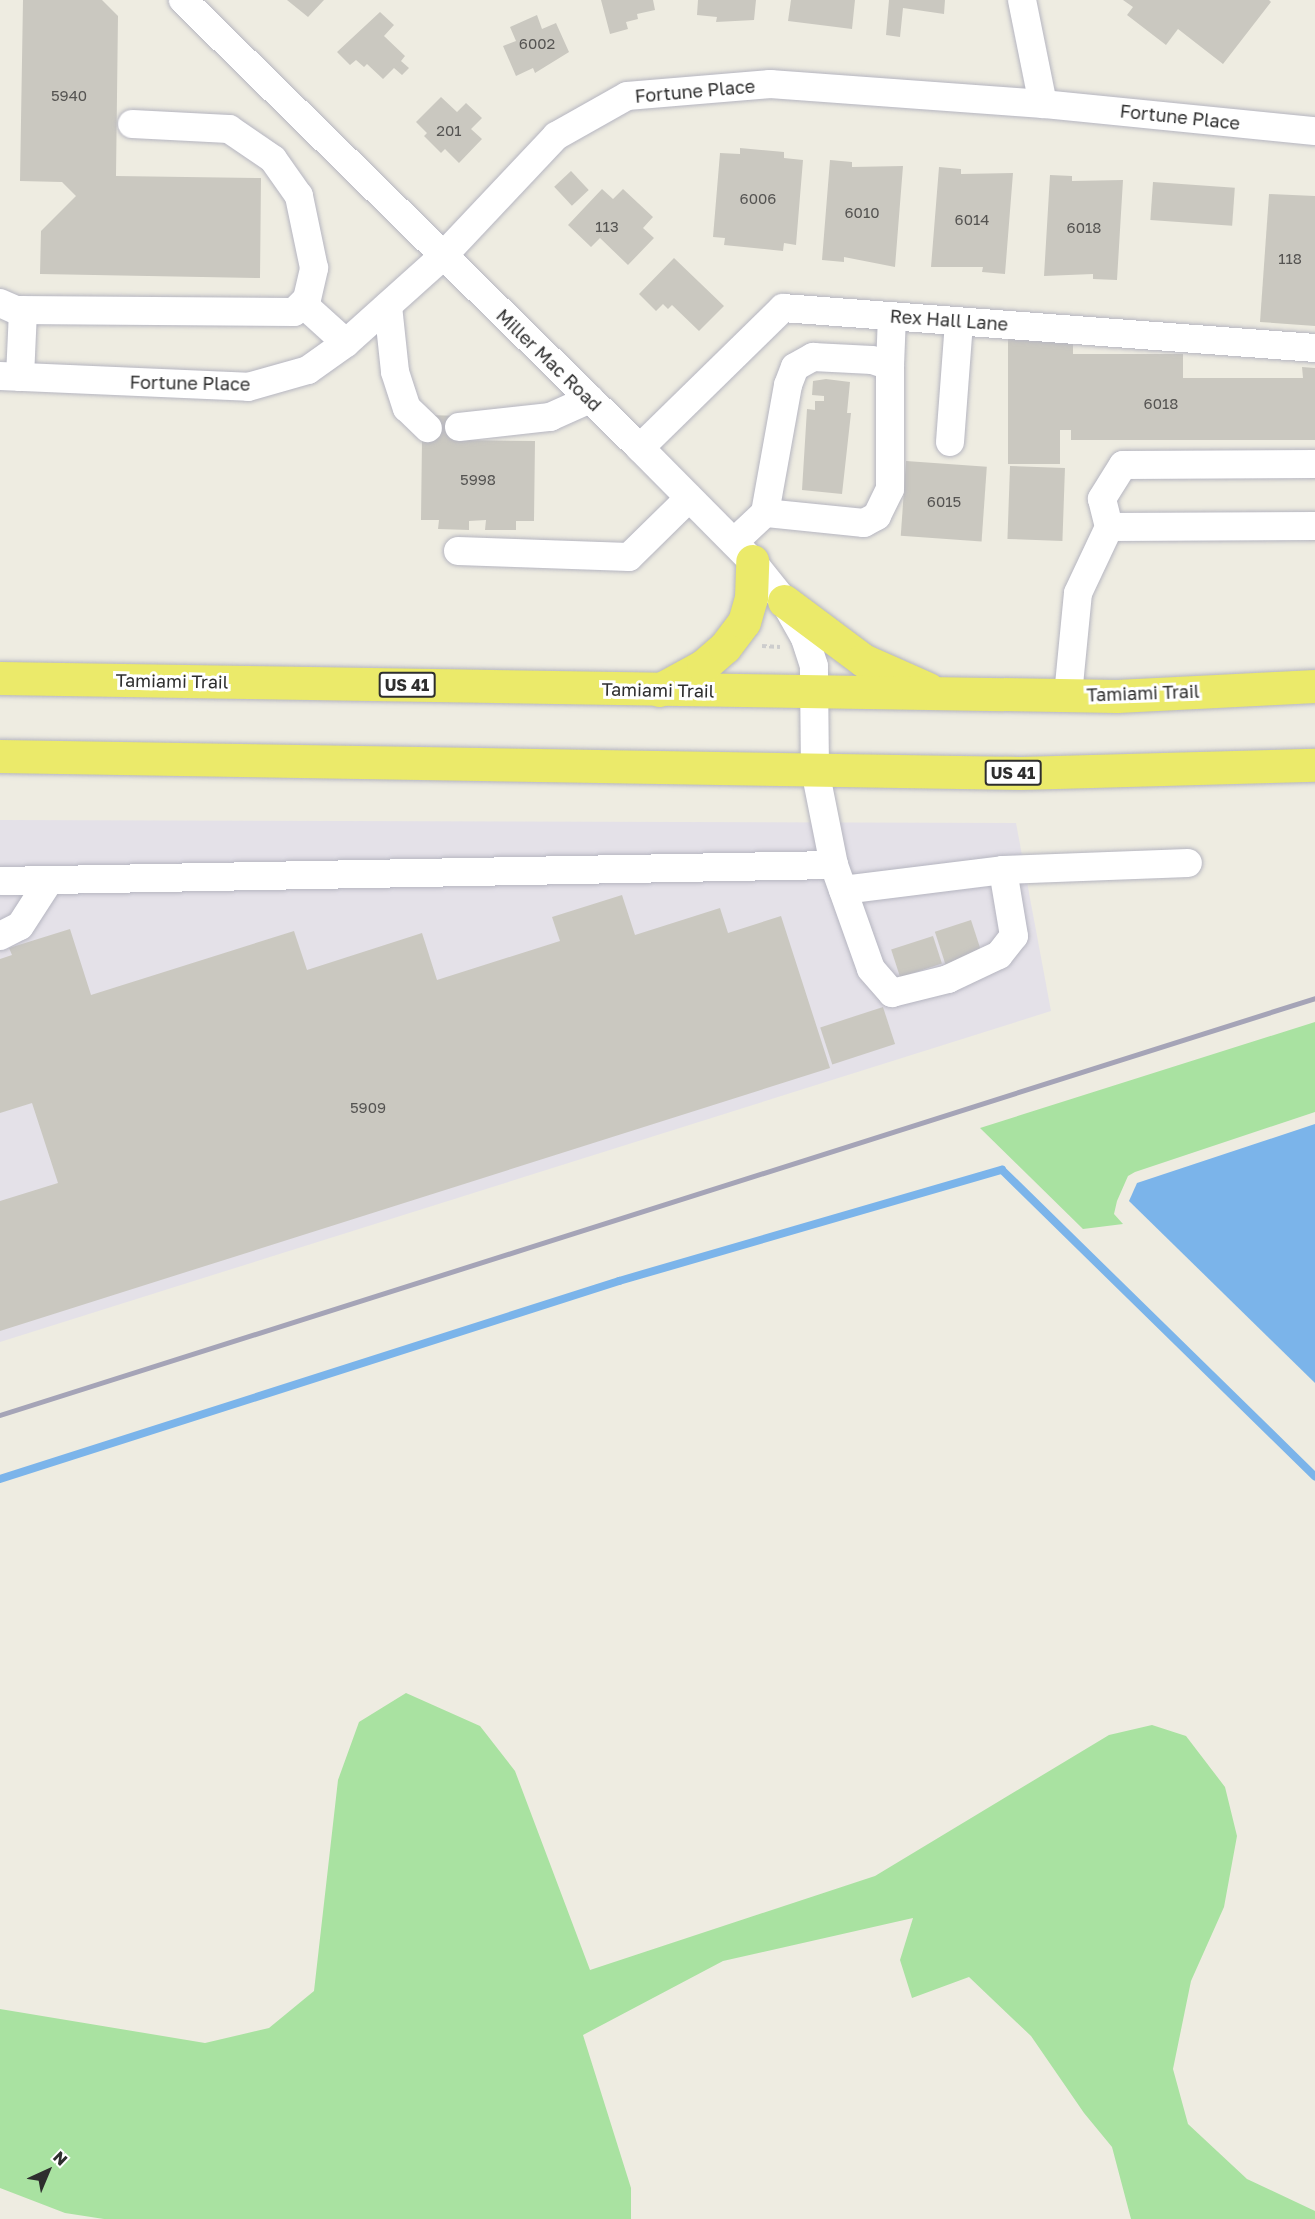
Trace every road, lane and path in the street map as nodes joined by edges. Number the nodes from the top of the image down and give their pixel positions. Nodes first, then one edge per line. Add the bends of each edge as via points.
1 (183, 0) edge
2 (1022, 0) edge
3 (1043, 104) junction
4 (132, 124) dead end
5 (1315, 130) edge
6 (443, 256) junction
7 (303, 304) junction
8 (12, 306) edge
9 (388, 306) junction
10 (892, 316) junction
11 (959, 321) junction
12 (346, 343) junction
13 (1315, 348) edge
14 (890, 366) junction
15 (10, 377) edge
16 (590, 399) junction
17 (459, 427) dead end
18 (428, 428) dead end
19 (950, 442) dead end
20 (640, 448) junction
21 (1315, 464) edge
22 (690, 498) junction
23 (765, 513) junction
24 (1315, 526) edge
25 (1109, 527) junction
26 (458, 551) dead end
27 (743, 552) junction
28 (784, 601) junction
29 (752, 644) dead end
30 (783, 646) dead end
31 (0, 678) edge
32 (1315, 686) edge
33 (659, 690) junction
34 (814, 693) junction
35 (941, 694) junction
36 (1068, 695) junction
37 (0, 756) edge
38 (1315, 765) edge
39 (815, 770) junction
40 (1188, 863) dead end
41 (1003, 870) junction
42 (839, 878) junction
43 (0, 881) edge
44 (49, 881) junction
45 (0, 936) edge

1 - 6 street, Miller Mac Road
2 - 3 street
3 - 5 street, Fortune Place
3 - 6 street, Fortune Place via 770,84 627,96 556,136
4 - 7 street via 229,129 273,159 299,196 314,268
6 - 9 street, Fortune Place
6 - 16 street, Miller Mac Road
7 - 8 street via 294,312
7 - 12 street
8 - 15 street
9 - 12 street, Fortune Place
9 - 18 street via 395,372 407,408
10 - 11 street, Rex Hall Lane
10 - 14 street
10 - 20 street, Rex Hall Lane via 783,308
11 - 13 street, Rex Hall Lane
11 - 19 street
12 - 15 street, Fortune Place via 308,370 248,387
14 - 23 street via 872,360 813,357 795,367 788,385
14 - 23 street via 890,489 877,516 864,523
16 - 17 street via 550,417
16 - 20 street, Miller Mac Road
20 - 22 street, Miller Mac Road
21 - 25 street via 1123,465 1102,499
22 - 26 street via 629,557
22 - 27 street, Miller Mac Road
23 - 27 street
24 - 25 street
25 - 36 street via 1078,593
27 - 28 street, Miller Mac Road
27 - 33 main road via 751,598 744,622 725,647 703,666
28 - 34 street, Miller Mac Road via 806,638 814,666
28 - 35 main road via 863,660
29 - 30 path via 773,650
31 - 33 main road, Tamiami Trail / US 41
32 - 36 main road, Tamiami Trail / US 41
33 - 34 main road, Tamiami Trail / US 41
34 - 35 main road, Tamiami Trail / US 41
34 - 39 street, Miller Mac Road
35 - 36 main road, Tamiami Trail / US 41
37 - 39 main road, US 41
38 - 39 main road, US 41 via 1020,773
39 - 42 street, Miller Mac Road
40 - 41 street
41 - 42 street
41 - 42 street, Miller Mac Road via 1014,936 999,955 948,979 892,993 871,969
42 - 44 street
43 - 44 street
44 - 45 street via 37,906 20,926

